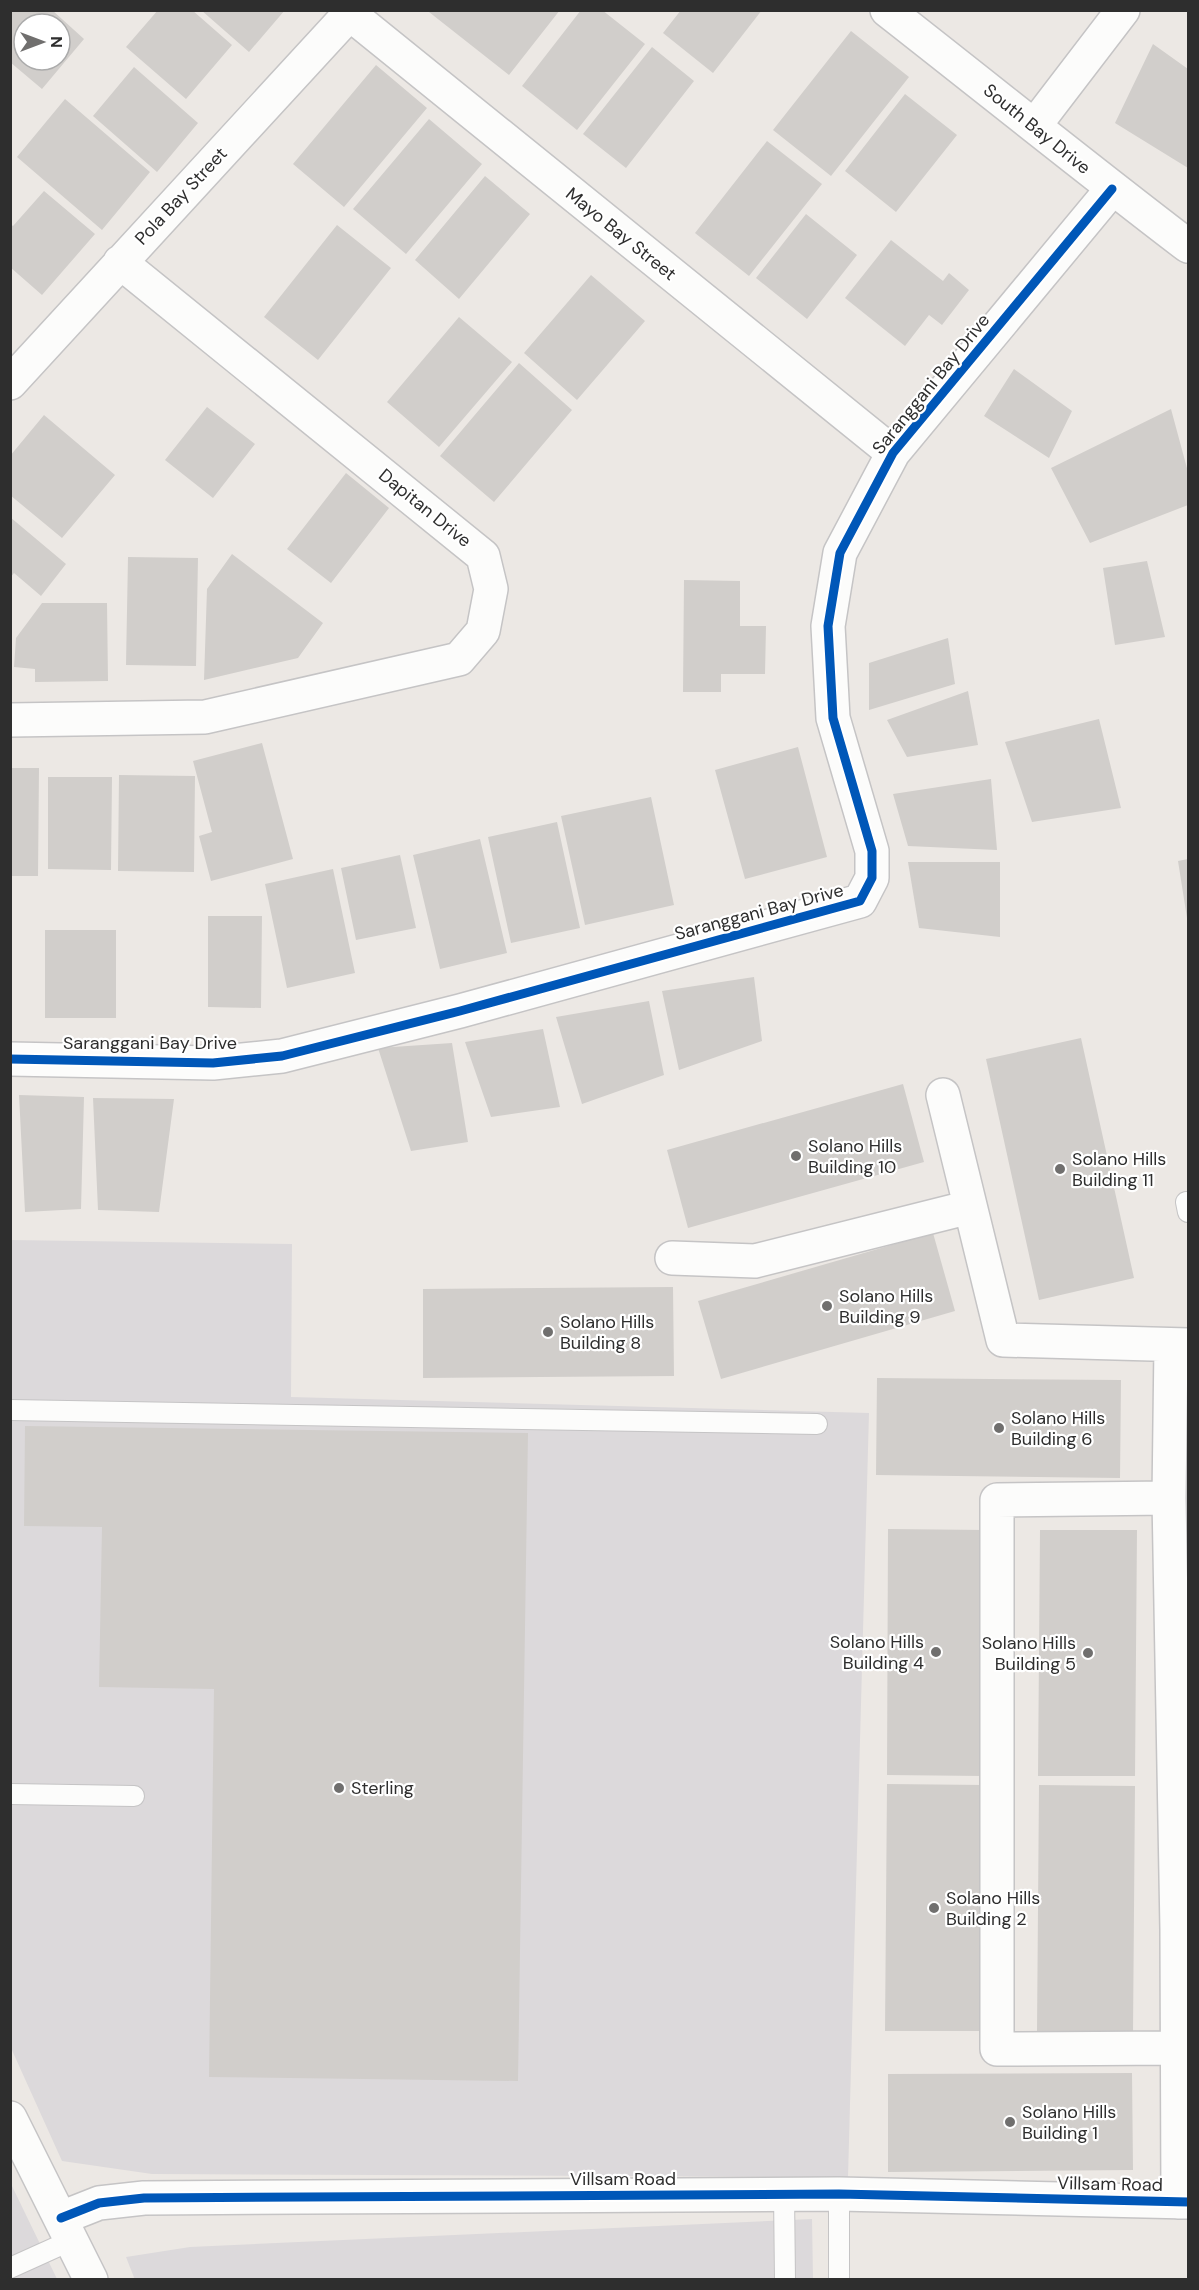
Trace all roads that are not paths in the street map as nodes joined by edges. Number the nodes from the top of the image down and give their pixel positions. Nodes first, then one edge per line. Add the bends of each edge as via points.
1 (887, 10) edge
2 (1123, 10) edge
3 (352, 12) edge
4 (1035, 125) junction
5 (1112, 189) junction
6 (1188, 246) edge
7 (120, 262) junction
8 (10, 382) edge
9 (893, 453) junction
10 (10, 720) edge
11 (10, 1059) edge
12 (943, 1095) dead end
13 (970, 1207) junction
14 (672, 1258) dead end
15 (1180, 1345) edge
16 (10, 1410) edge
17 (817, 1424) dead end
18 (1169, 1498) junction
19 (10, 1794) edge
20 (134, 1796) dead end
21 (1183, 1930) edge
22 (1177, 2048) junction
23 (1183, 2084) edge
24 (10, 2118) edge
25 (784, 2194) junction
26 (839, 2194) junction
27 (1183, 2202) edge
28 (66, 2229) junction
29 (10, 2268) edge
30 (91, 2280) edge
31 (785, 2280) edge
32 (839, 2280) edge

1 - 4 street, South Bay Drive
2 - 4 street
3 - 7 street, Pola Bay Street
3 - 9 street, Mayo Bay Street
4 - 5 street, South Bay Drive
5 - 6 street, South Bay Drive
5 - 9 street, Saranggani Bay Drive
7 - 8 street, Pola Bay Street
7 - 10 street, Dapitan Drive via 483,556 491,589 483,631 459,659 205,717
9 - 11 street, Saranggani Bay Drive via 840,553 828,626 833,718 872,851 872,878 860,901 282,1056 213,1063
12 - 13 street
13 - 14 street via 755,1261
13 - 15 street via 1003,1340
15 - 18 street
16 - 17 lane
18 - 21 street
18 - 22 street via 997,1500 997,2049
19 - 20 lane
21 - 22 street
22 - 23 street
23 - 27 street
24 - 28 street
25 - 26 street, Villsam Road
25 - 28 street, Villsam Road via 144,2198 99,2204
25 - 31 lane
26 - 27 street, Villsam Road
26 - 32 lane
28 - 29 lane
28 - 30 street

